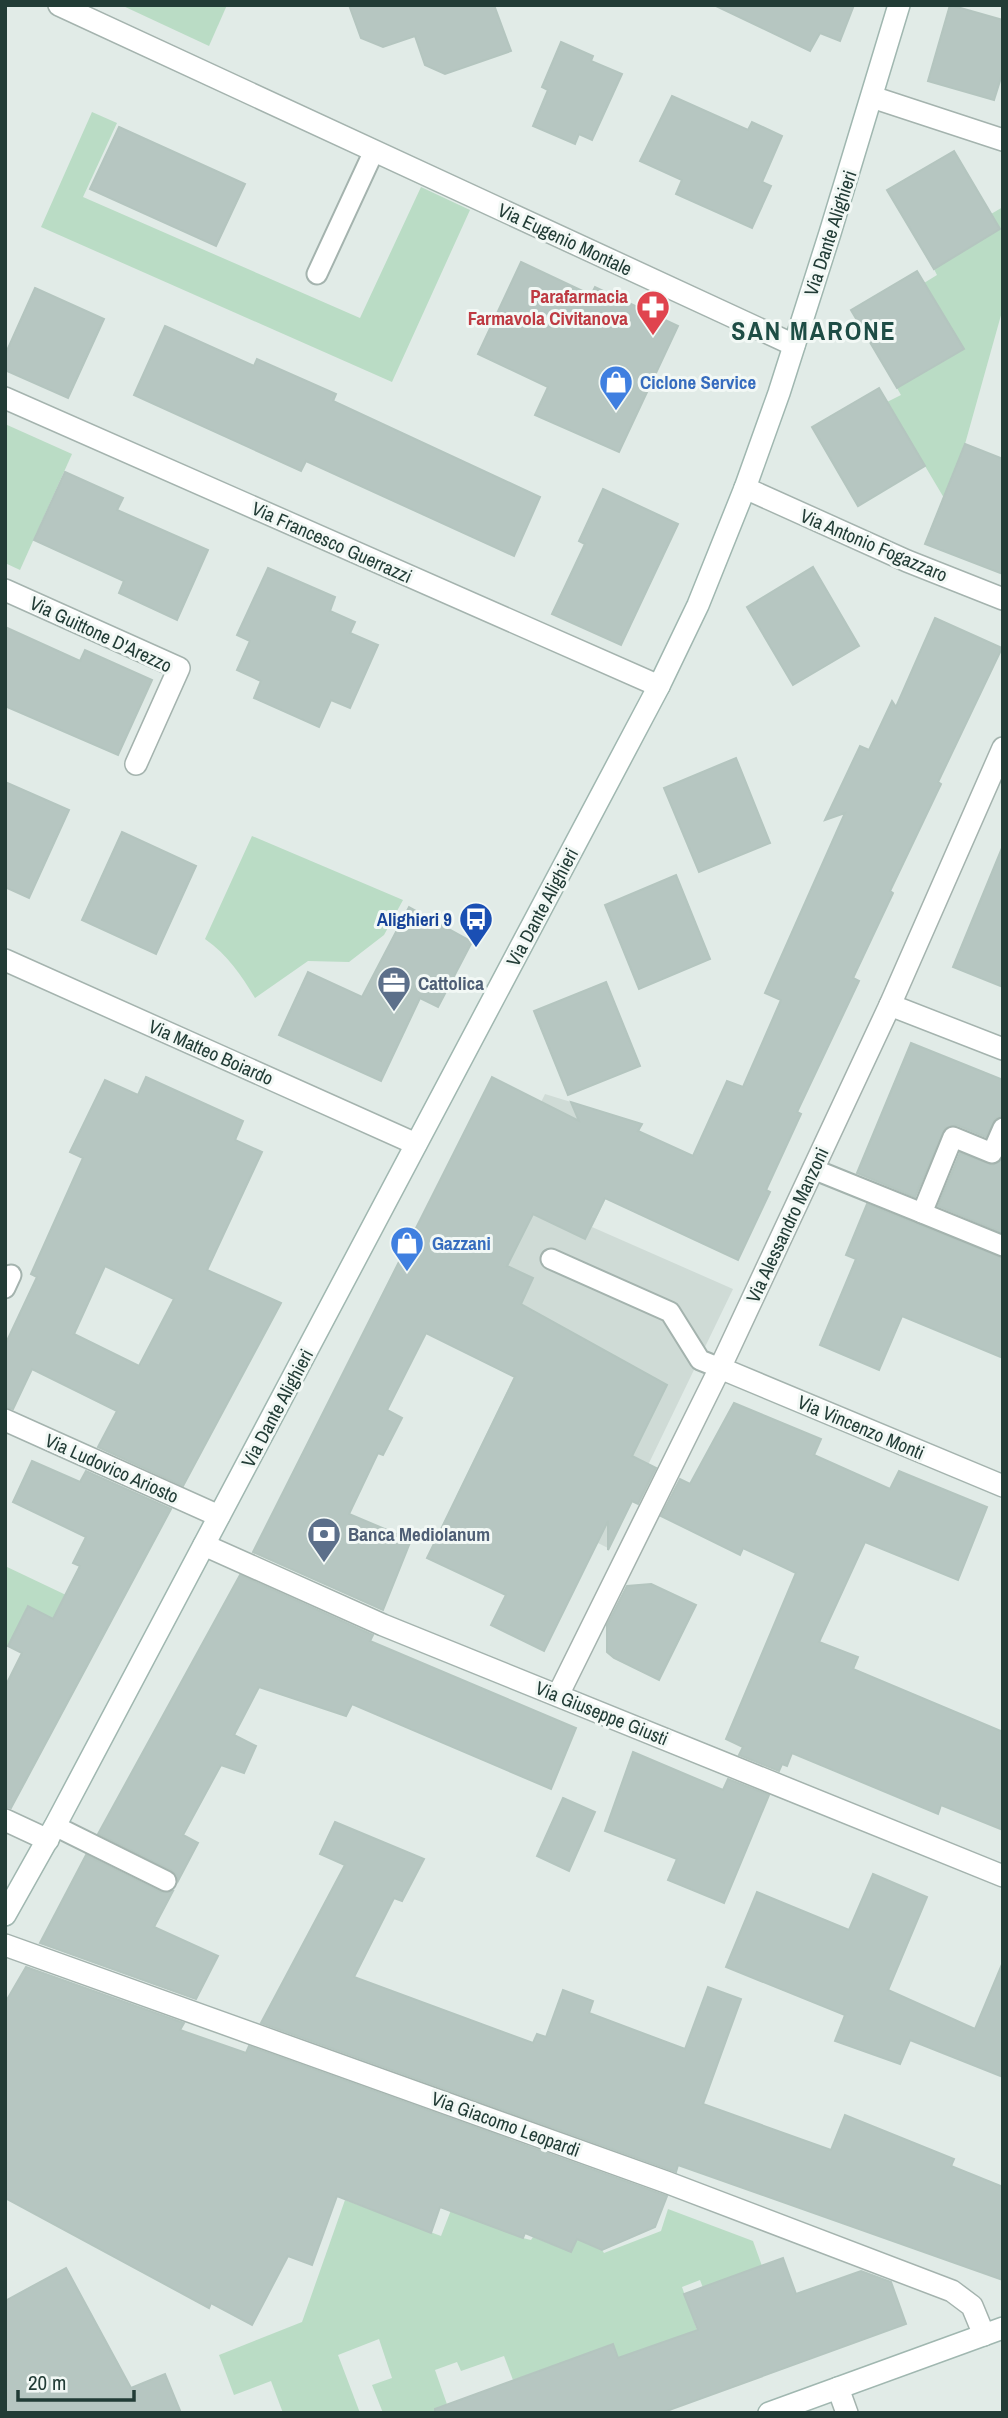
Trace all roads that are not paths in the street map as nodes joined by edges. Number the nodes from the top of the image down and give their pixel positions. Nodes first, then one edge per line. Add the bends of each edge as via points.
1 (59, 5) edge
2 (899, 5) edge
3 (872, 97) junction
4 (1003, 139) edge
5 (374, 151) junction
6 (317, 274) dead end
7 (794, 345) junction
8 (5, 398) edge
9 (746, 488) junction
10 (5, 590) edge
11 (1003, 599) edge
12 (659, 687) junction
13 (1003, 748) edge
14 (136, 764) dead end
15 (5, 960) edge
16 (890, 1005) junction
17 (1003, 1049) edge
18 (1003, 1128) edge
19 (416, 1144) junction
20 (813, 1169) junction
21 (922, 1213) junction
22 (1003, 1247) edge
23 (551, 1259) dead end
24 (719, 1368) junction
25 (5, 1420) edge
26 (1003, 1486) edge
27 (219, 1516) junction
28 (204, 1545) junction
29 (558, 1695) junction
30 (5, 1820) edge
31 (52, 1833) junction
32 (1003, 1876) edge
33 (166, 1881) dead end
34 (5, 1914) edge
35 (5, 1945) edge
36 (993, 2331) edge
37 (838, 2388) junction
38 (769, 2413) edge
39 (847, 2413) edge

1 - 5 street, Via Eugenio Montale
2 - 3 street, Via Dante Alighieri
3 - 4 street
3 - 7 street, Via Dante Alighieri
5 - 6 lane
5 - 7 street, Via Eugenio Montale
7 - 9 street, Via Dante Alighieri
8 - 12 street, Via Francesco Guerrazzi
9 - 11 street, Via Antonio Fogazzaro
9 - 12 street, Via Dante Alighieri
10 - 14 street, Via Guittone D'Arezzo via 179,668
12 - 19 street, Via Dante Alighieri
13 - 16 street, Via Alessandro Manzoni
15 - 19 street, Via Matteo Boiardo
16 - 17 street
16 - 20 street, Via Alessandro Manzoni
18 - 21 lane via 992,1153 953,1137
19 - 27 street, Via Dante Alighieri
20 - 21 lane
20 - 24 street, Via Alessandro Manzoni
21 - 22 lane
23 - 24 lane via 670,1312 700,1360
24 - 26 street, Via Vincenzo Monti
24 - 29 street, Via Alessandro Manzoni
25 - 27 street, Via Ludovico Ariosto
27 - 28 street, Via Dante Alighieri
28 - 29 street, Via Giuseppe Giusti via 383,1625
28 - 31 street, Via Dante Alighieri
29 - 32 street, Via Giuseppe Giusti
30 - 31 street
31 - 33 lane
31 - 34 street, Via Dante Alighieri
35 - 36 street, Via Giacomo Leopardi via 666,2182 951,2291 972,2306
36 - 37 street
37 - 38 street
37 - 39 street

